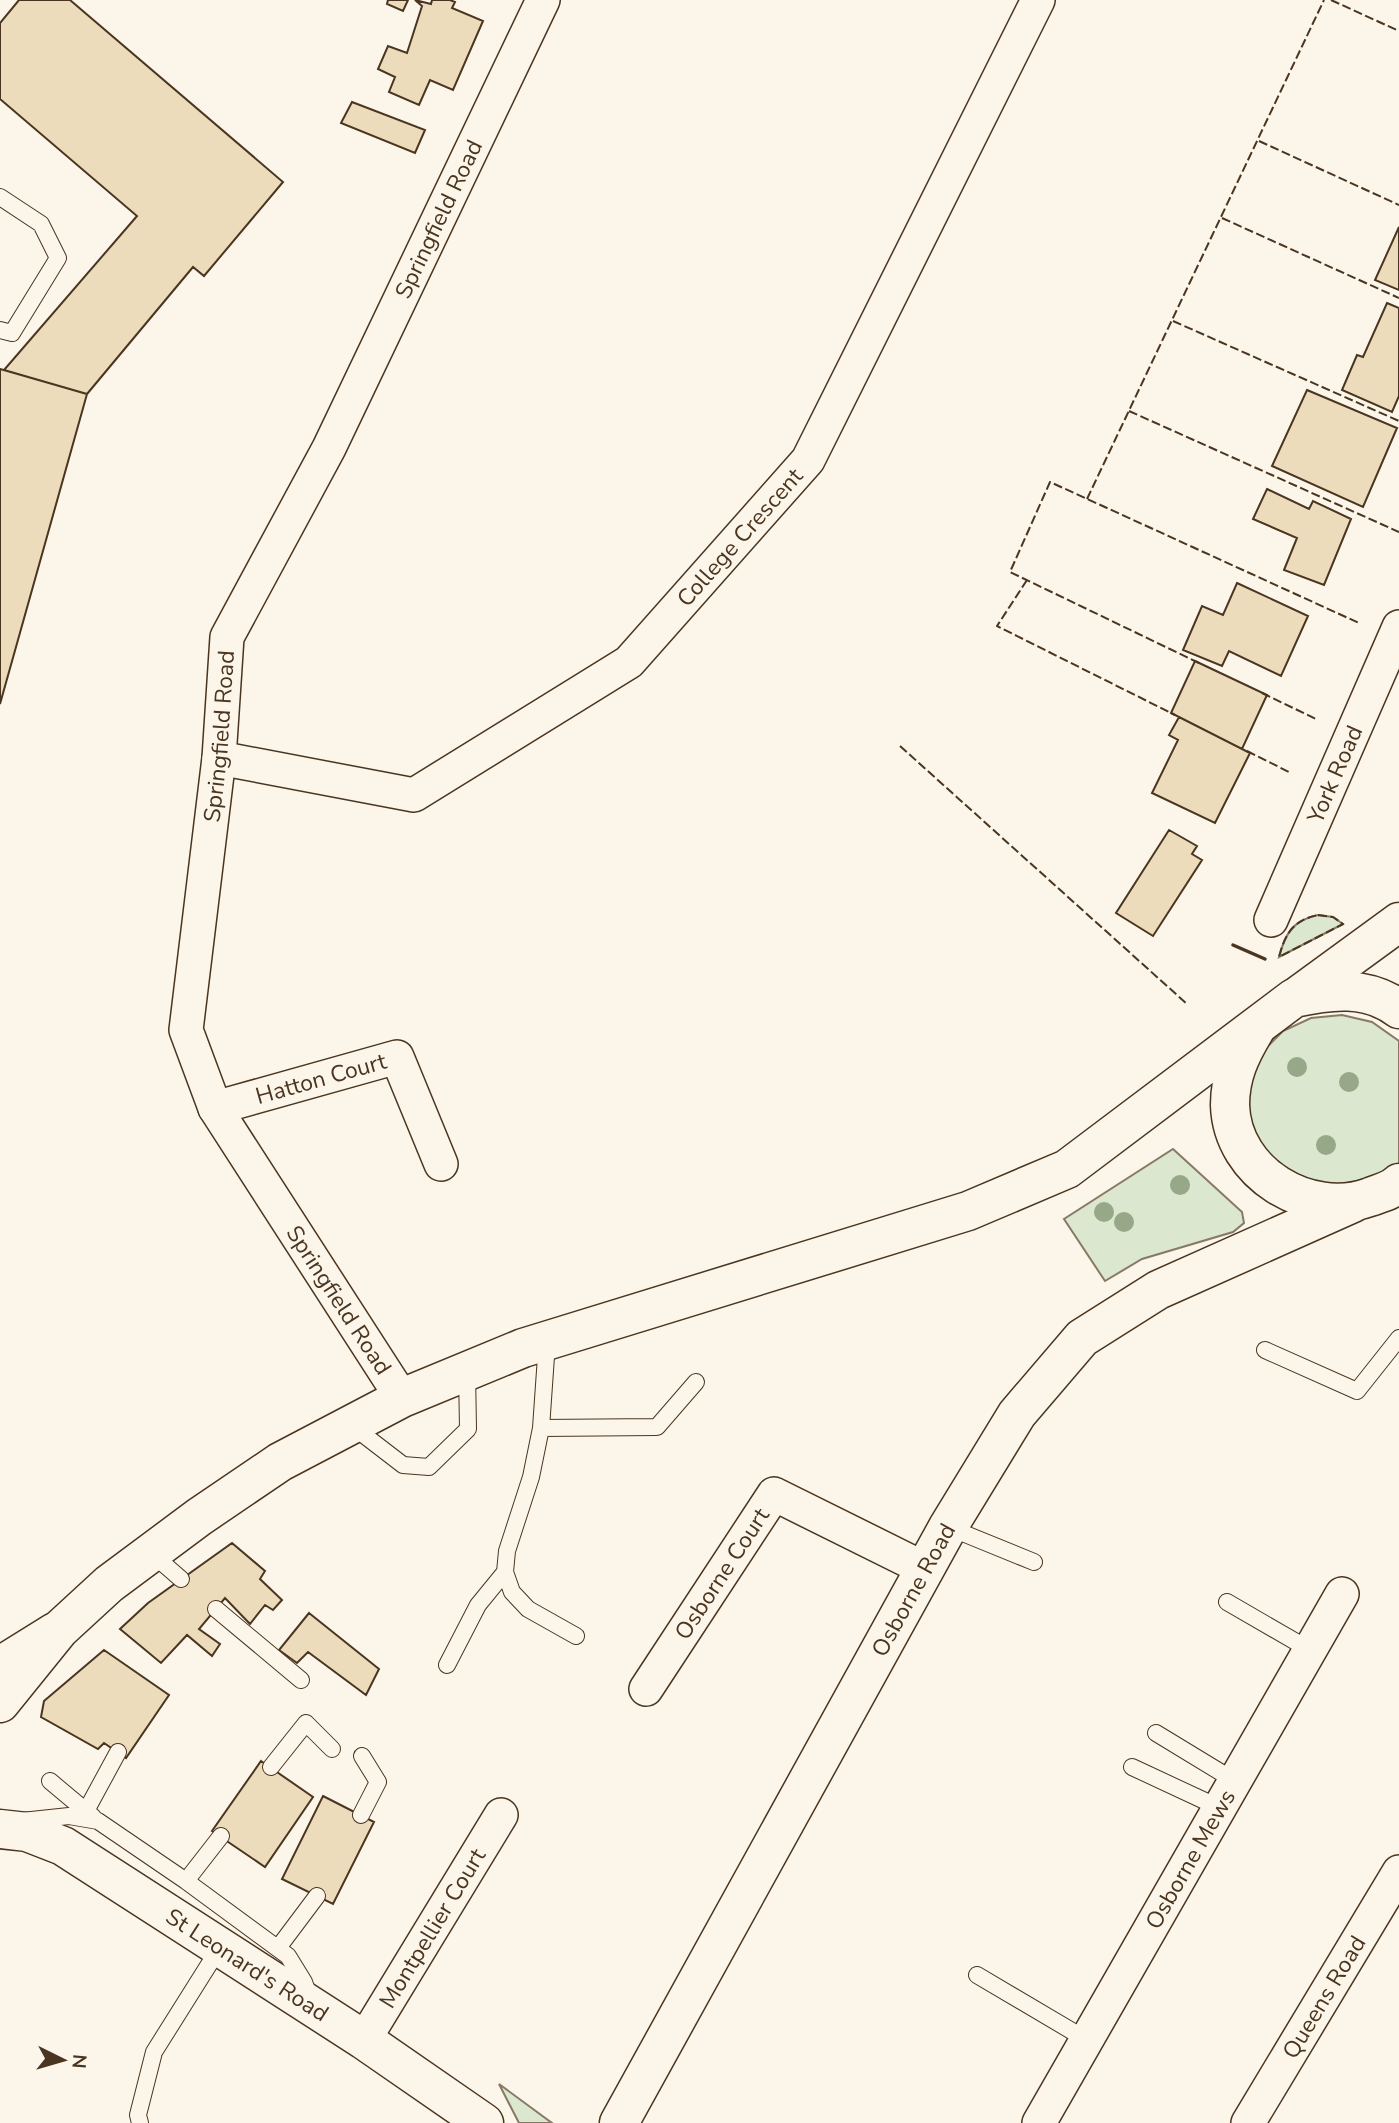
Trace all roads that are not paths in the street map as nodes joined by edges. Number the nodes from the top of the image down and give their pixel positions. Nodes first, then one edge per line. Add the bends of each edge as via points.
1 (1038, 0) edge
2 (531, 4) edge
3 (0, 197) edge
4 (0, 330) edge
5 (1399, 627) edge
6 (219, 758) junction
7 (1271, 920) dead end
8 (1399, 922) edge
9 (1294, 998) junction
10 (1399, 1010) edge
11 (1260, 1022) junction
12 (215, 1108) junction
13 (441, 1164) dead end
14 (1397, 1187) edge
15 (1353, 1203) junction
16 (1399, 1338) edge
17 (547, 1340) junction
18 (1265, 1350) dead end
19 (467, 1371) junction
20 (696, 1382) dead end
21 (402, 1398) junction
22 (351, 1425) junction
23 (541, 1428) junction
24 (948, 1527) junction
25 (151, 1553) junction
26 (1034, 1562) dead end
27 (925, 1569) junction
28 (505, 1572) junction
29 (181, 1579) dead end
30 (1342, 1594) dead end
31 (1227, 1602) dead end
32 (216, 1609) dead end
33 (59, 1630) junction
34 (576, 1636) dead end
35 (1310, 1650) junction
36 (447, 1665) dead end
37 (0, 1666) edge
38 (301, 1680) dead end
39 (646, 1689) dead end
40 (0, 1703) edge
41 (1156, 1733) dead end
42 (331, 1749) dead end
43 (118, 1752) dead end
44 (362, 1756) dead end
45 (271, 1767) dead end
46 (1132, 1767) dead end
47 (50, 1781) dead end
48 (1228, 1795) junction
49 (361, 1815) dead end
50 (501, 1815) dead end
51 (92, 1816) junction
52 (0, 1829) edge
53 (221, 1836) dead end
54 (1399, 1872) edge
55 (186, 1881) junction
56 (317, 1896) dead end
57 (220, 1947) junction
58 (278, 1948) junction
59 (977, 1975) dead end
60 (312, 2006) junction
61 (364, 2040) junction
62 (1087, 2040) junction
63 (141, 2123) edge
64 (484, 2123) edge
65 (619, 2123) edge
66 (1040, 2123) edge
67 (1248, 2123) edge

1 - 6 street, College Crescent via 808,460 629,662 414,795
2 - 6 street, Springfield Road via 329,448 227,637
3 - 4 lane via 41,224 58,258 12,333
5 - 7 street, York Road
6 - 12 street, Springfield Road via 186,1030
8 - 9 main road
9 - 10 main road via 1331,989 1360,992
9 - 11 main road
11 - 15 main road via 1235,1064 1230,1107 1240,1143 1254,1166 1283,1190 1316,1202
11 - 17 main road via 1067,1169 968,1211
12 - 13 street, Hatton Court via 397,1057
12 - 21 street, Springfield Road
14 - 15 main road, Osborne Road
15 - 24 main road, Osborne Road via 1158,1290 1082,1338 1017,1415
16 - 18 lane via 1357,1391
17 - 19 main road
17 - 23 lane
19 - 21 main road
19 - 22 lane via 468,1429 429,1467 403,1465
20 - 23 lane via 657,1427
21 - 22 main road
22 - 25 main road via 280,1462
23 - 28 lane
24 - 26 lane
24 - 27 main road, Osborne Road
25 - 29 lane
25 - 33 main road
27 - 39 street, Osborne Court via 774,1494
27 - 65 main road, Osborne Road
28 - 34 lane via 512,1592 528,1609
28 - 36 lane via 478,1605
30 - 35 street, Osborne Mews
31 - 35 lane
32 - 38 lane
33 - 37 main road
33 - 40 main road
35 - 48 street, Osborne Mews
41 - 48 lane
42 - 45 lane via 306,1723
43 - 51 lane
44 - 49 lane via 378,1782
46 - 48 lane
47 - 51 lane
48 - 62 street, Osborne Mews
50 - 61 street, Montpellier Court
51 - 52 lane via 32,1817
51 - 55 lane
52 - 57 main road, St Leonard's Road via 27,1832 63,1846
53 - 55 lane
54 - 67 street, Queens Road
55 - 58 lane
56 - 58 lane
57 - 60 main road, St Leonard's Road
57 - 63 lane via 154,2052 138,2115
58 - 60 lane via 304,1982
59 - 62 lane
60 - 61 main road, St Leonard's Road
61 - 64 main road, St Leonard's Road
62 - 66 street, Osborne Mews

